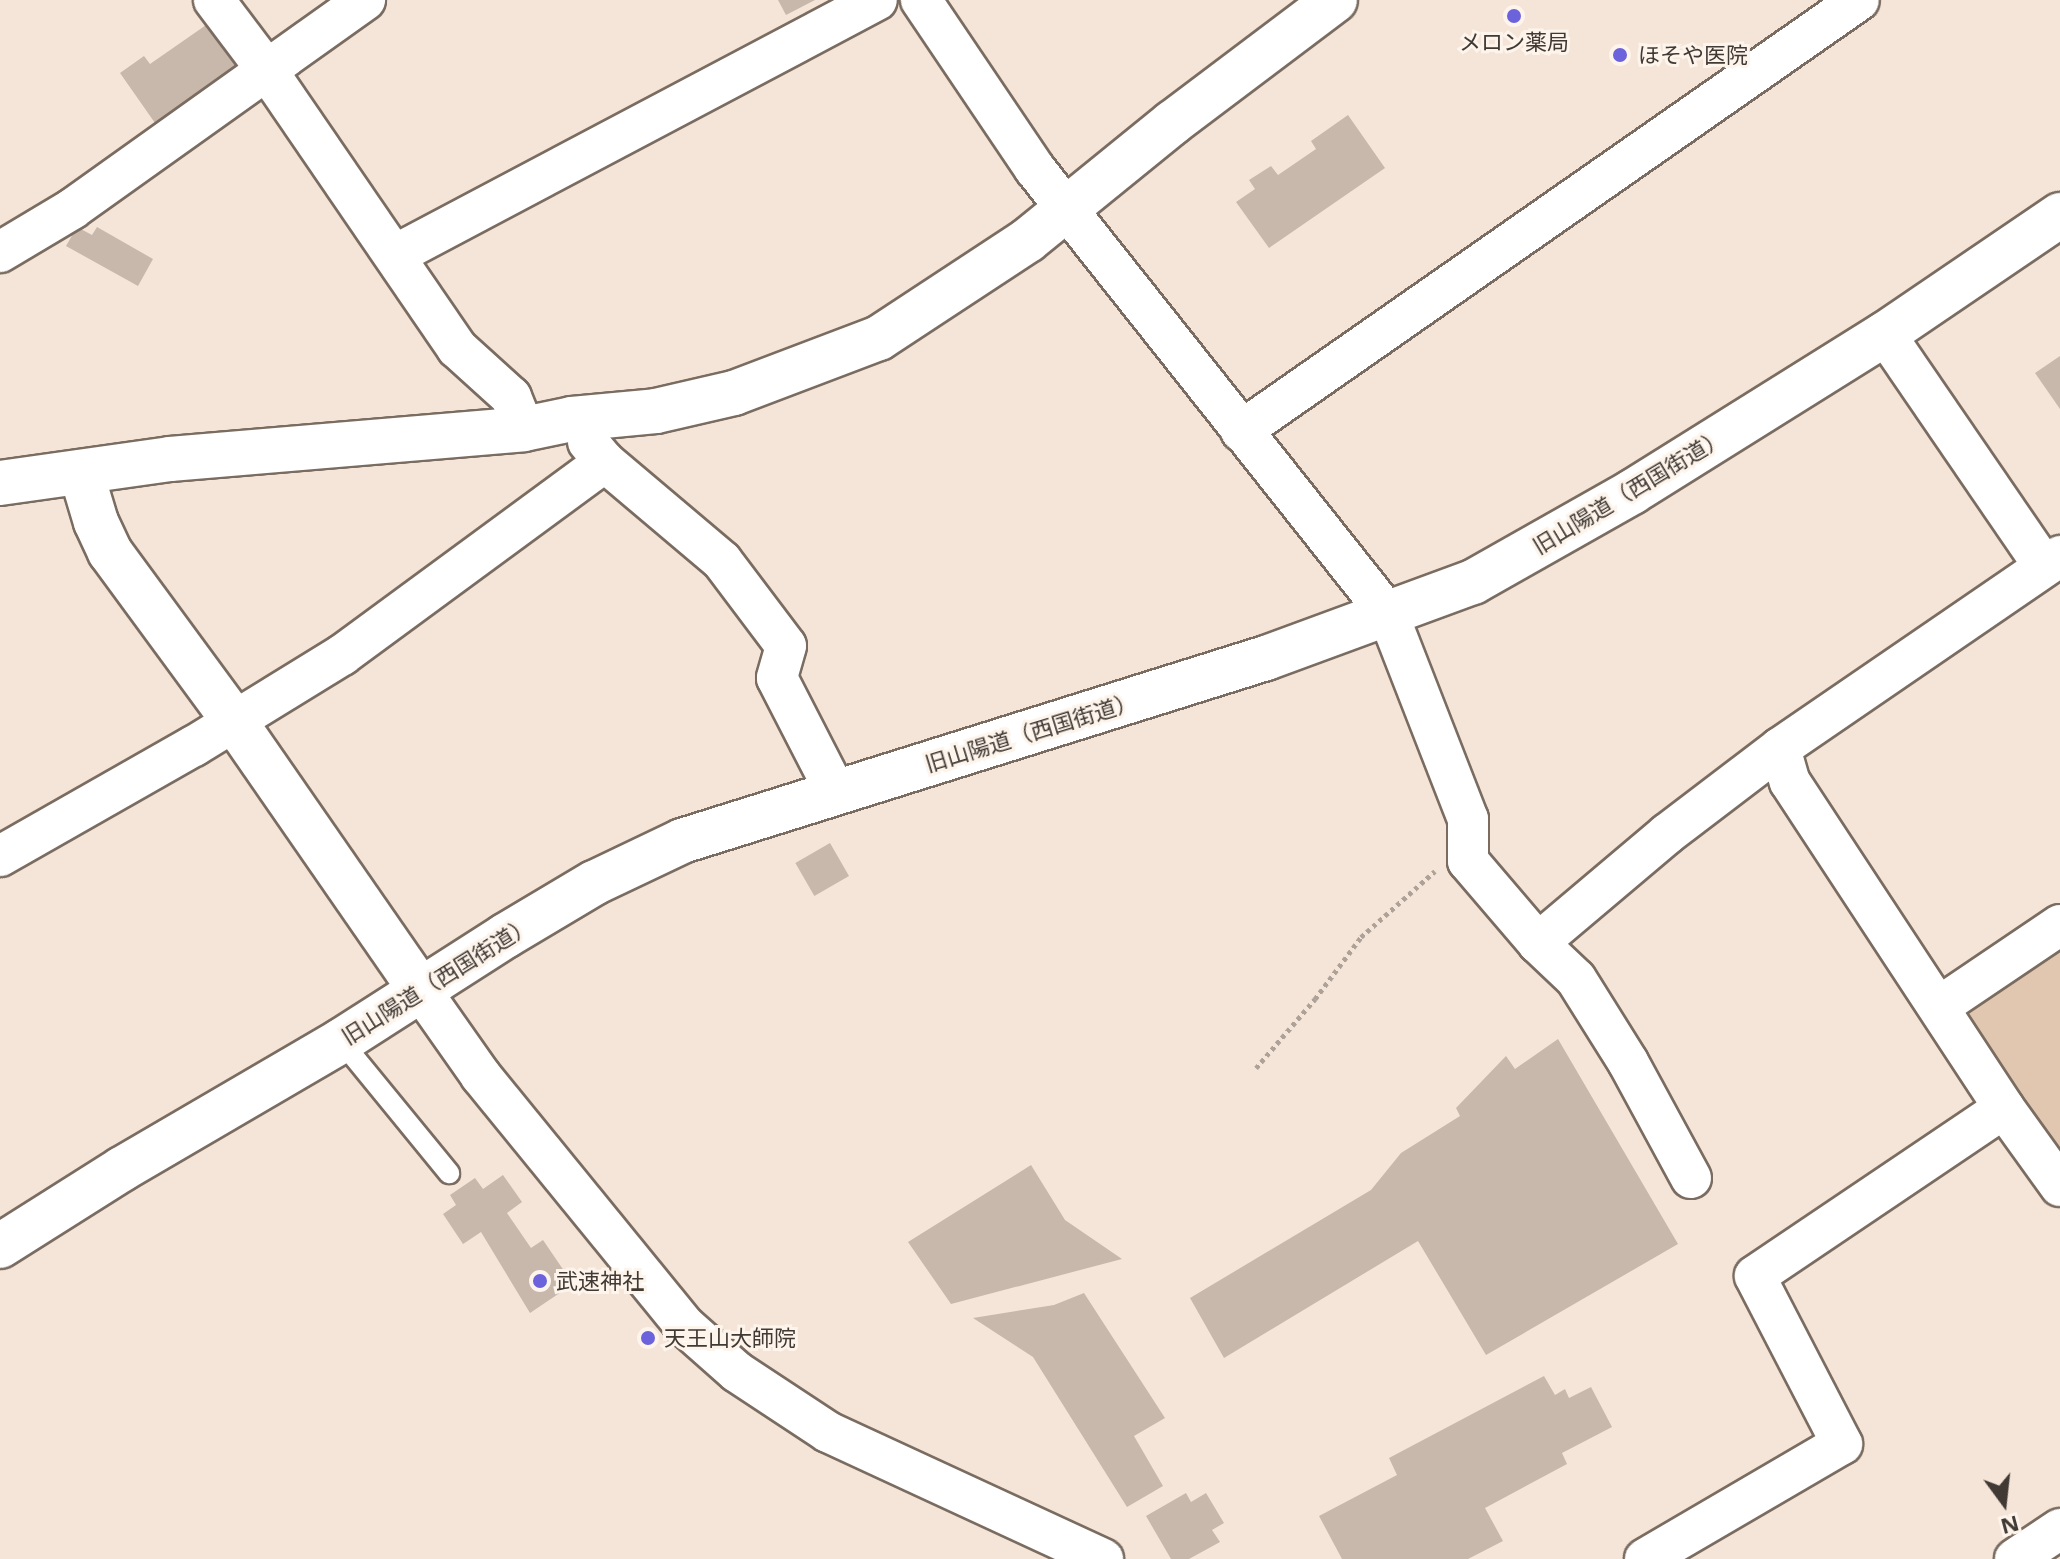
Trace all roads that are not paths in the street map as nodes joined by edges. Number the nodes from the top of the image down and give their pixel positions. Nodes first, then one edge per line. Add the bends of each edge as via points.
1 (214, 0) edge
2 (365, 0) edge
3 (877, 0) edge
4 (921, 0) edge
5 (1335, 0) edge
6 (1859, 0) edge
7 (266, 69) junction
8 (1067, 209) junction
9 (2060, 215) edge
10 (0, 252) edge
11 (395, 255) junction
12 (1885, 334) junction
13 (572, 419) junction
14 (524, 429) junction
15 (1241, 431) junction
16 (605, 462) junction
17 (81, 472) junction
18 (0, 483) edge
19 (2052, 561) edge
20 (1388, 614) junction
21 (235, 722) junction
22 (1780, 748) junction
23 (836, 793) junction
24 (0, 856) edge
25 (2060, 925) edge
26 (1538, 943) junction
27 (422, 992) junction
28 (1940, 1006) junction
29 (341, 1041) junction
30 (2004, 1108) junction
31 (449, 1173) dead end
32 (1691, 1178) dead end
33 (2060, 1186) edge
34 (0, 1246) edge
35 (2060, 1529) edge
36 (1103, 1559) edge
37 (1645, 1559) edge
38 (2015, 1559) edge

1 - 7 street
2 - 7 street
3 - 11 street
4 - 8 street
5 - 8 street
6 - 15 street
7 - 10 street via 72,209
7 - 11 street
8 - 13 street via 879,338 734,393 656,411
8 - 15 street
9 - 12 street, 旧山陽道（西国街道）
11 - 14 street via 457,348 511,397
12 - 19 street
12 - 20 street, 旧山陽道（西国街道） via 1632,492 1473,582
13 - 14 street
13 - 16 street
14 - 17 street via 170,459
15 - 20 street
16 - 21 street via 342,655
16 - 23 street via 722,561 786,646 777,678
17 - 18 street
17 - 21 street via 110,552
19 - 22 street
20 - 23 street, 旧山陽道（西国街道） via 1266,658
20 - 26 street via 1468,819 1468,861
21 - 24 street
21 - 27 street
22 - 26 street
22 - 28 street via 1790,782
23 - 27 street, 旧山陽道（西国街道） via 682,841 619,871 505,936
25 - 28 street
26 - 32 street via 1576,979
27 - 29 street, 旧山陽道（西国街道）
27 - 36 street via 473,1067 685,1326 737,1372 828,1432
28 - 30 street
29 - 31 lane
29 - 34 street, 旧山陽道（西国街道）
30 - 33 street
30 - 37 street via 1755,1276 1842,1444
35 - 38 street

